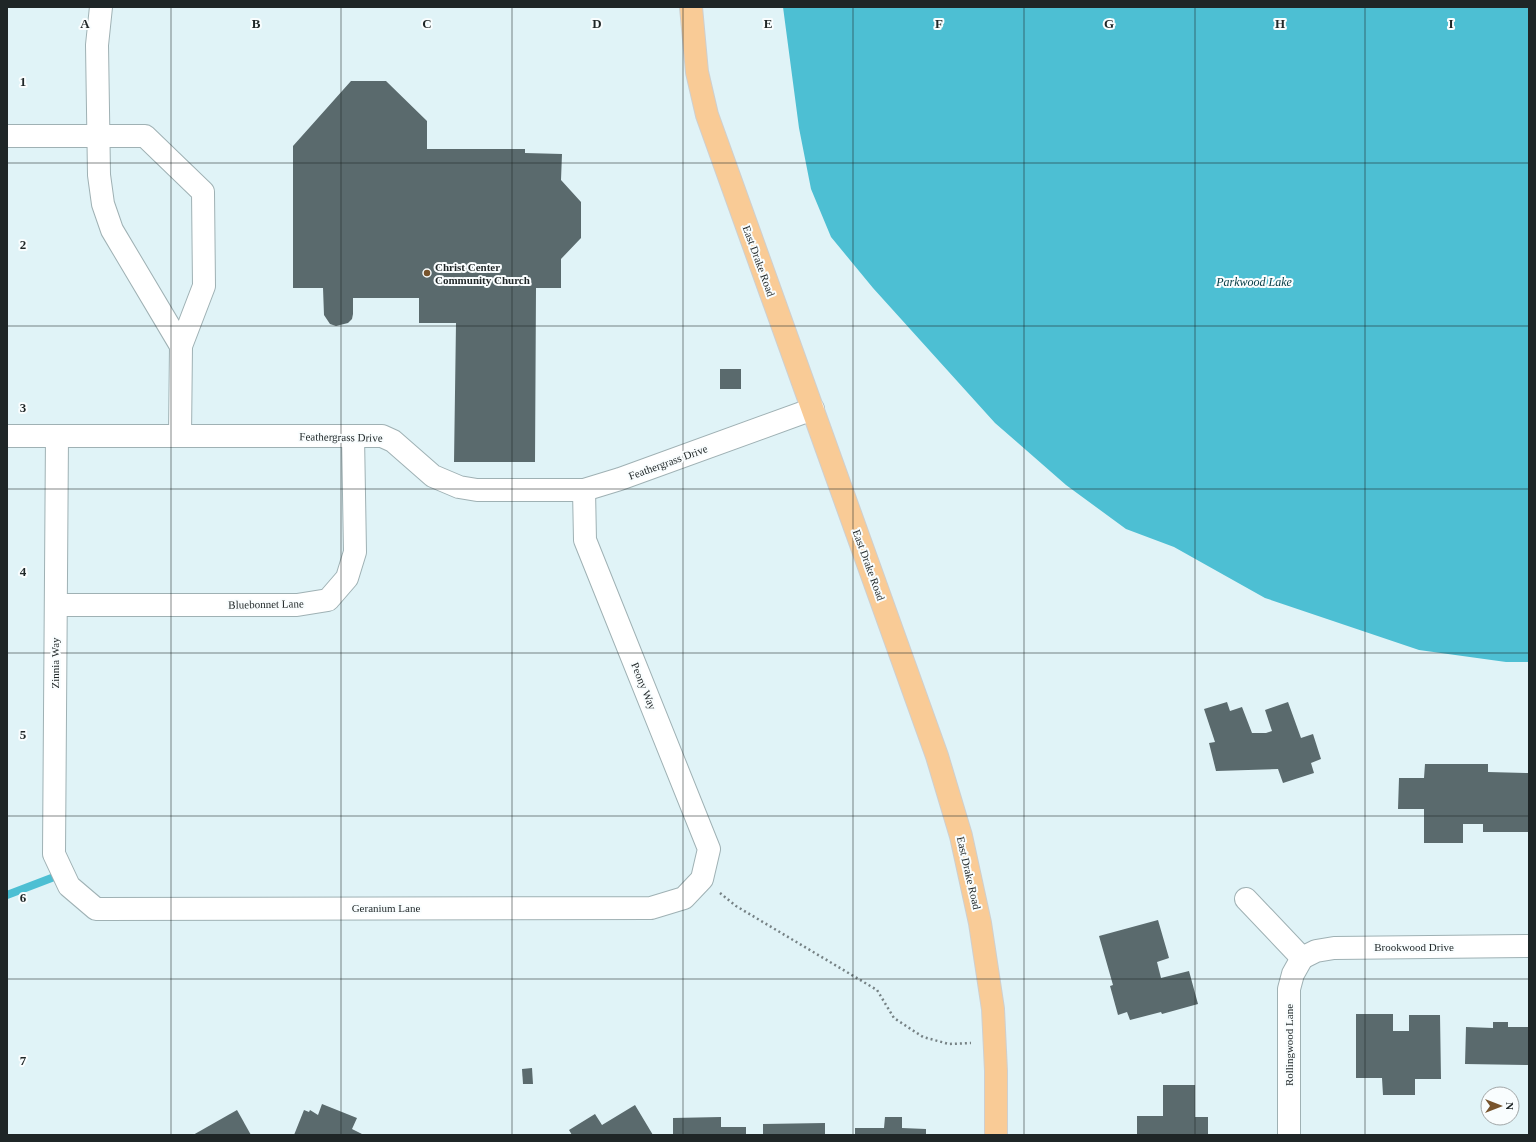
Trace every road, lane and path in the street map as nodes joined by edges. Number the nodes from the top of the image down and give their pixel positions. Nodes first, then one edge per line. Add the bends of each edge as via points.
1 (101, 7) edge
2 (691, 7) edge
3 (7, 136) edge
4 (99, 136) junction
5 (181, 346) junction
6 (813, 409) junction
7 (7, 436) edge
8 (57, 436) junction
9 (180, 436) junction
10 (353, 436) junction
11 (584, 490) junction
12 (56, 605) junction
13 (702, 879) junction
14 (69, 886) joint
15 (1246, 899) dead end
16 (1529, 946) edge
17 (1302, 958) junction
18 (994, 1043) junction
19 (996, 1135) edge
20 (1288, 1135) edge

1 - 4 street via 97,45
2 - 6 main road, East Drake Road via 697,72 707,115
3 - 4 street
4 - 5 street via 99,175 103,204 112,230
4 - 5 street via 146,136 203,192 204,286
5 - 9 street
6 - 11 street, Feathergrass Drive
6 - 18 main road, East Drake Road via 937,756 961,836 980,923 993,1009
7 - 8 street, Feathergrass Drive
8 - 9 street, Feathergrass Drive
8 - 12 street, Zinnia Way
9 - 10 street, Feathergrass Drive
10 - 11 street, Feathergrass Drive via 382,436 393,441 433,476 459,487 477,490
10 - 12 street, Bluebonnet Lane via 354,552 347,578 328,600 297,605
11 - 13 street, Peony Way via 585,540 709,849
12 - 14 street, Zinnia Way via 54,854
13 - 14 street, Geranium Lane via 684,898 651,908 96,909
13 - 18 path via 736,906 877,990 894,1018 923,1037 949,1044
15 - 17 street
16 - 17 street, Brookwood Drive via 1334,948 1316,951
17 - 20 street, Rollingwood Lane via 1293,974 1289,989
18 - 19 main road, East Drake Road

